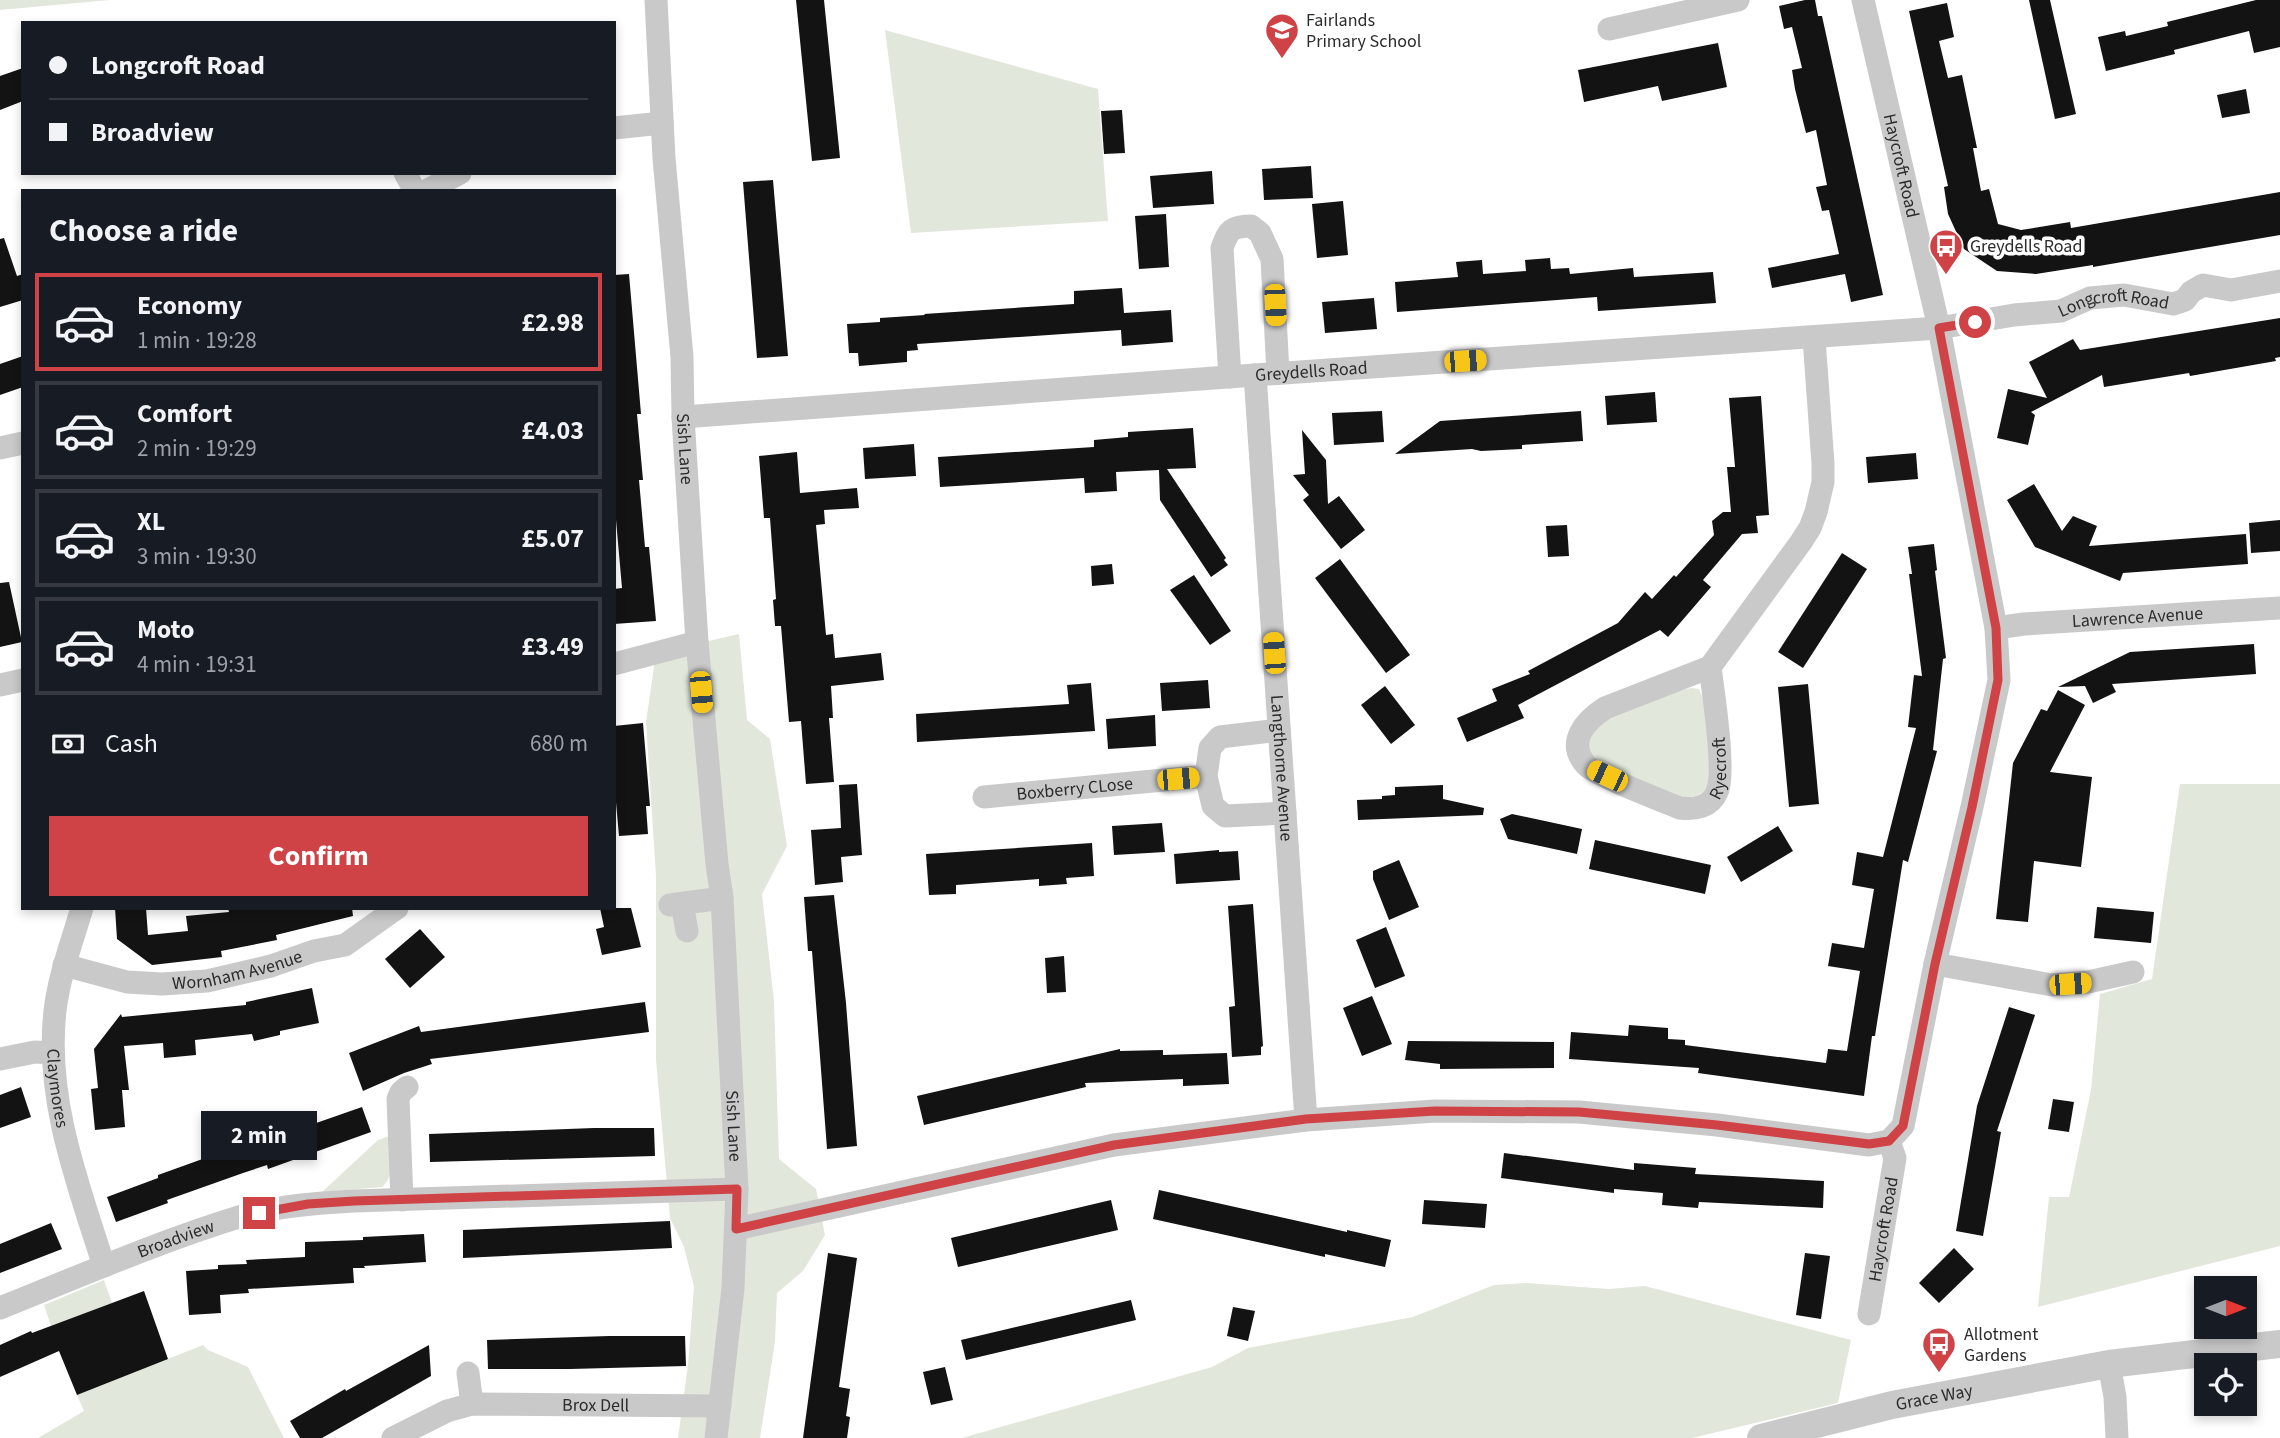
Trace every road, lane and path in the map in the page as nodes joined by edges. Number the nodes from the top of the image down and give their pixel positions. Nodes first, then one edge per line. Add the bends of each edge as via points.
1 (656, 0) edge
2 (1738, 0) edge
3 (1863, 0) edge
4 (1609, 29) dead end
5 (662, 122) junction
6 (616, 128) edge
7 (456, 175) edge
8 (430, 189) edge
9 (2280, 281) edge
10 (1939, 328) junction
11 (1814, 338) junction
12 (1266, 374) junction
13 (1230, 377) junction
14 (683, 417) junction
15 (21, 443) edge
16 (0, 448) edge
17 (2280, 607) edge
18 (1996, 628) junction
19 (697, 642) junction
20 (616, 663) edge
21 (1710, 667) junction
22 (21, 680) edge
23 (0, 684) edge
24 (1279, 730) junction
25 (1206, 776) junction
26 (984, 797) dead end
27 (1285, 813) junction
28 (722, 898) junction
29 (81, 910) edge
30 (394, 910) edge
31 (687, 931) dead end
32 (1935, 964) junction
33 (64, 965) junction
34 (2133, 972) dead end
35 (53, 1053) junction
36 (0, 1059) edge
37 (407, 1087) dead end
38 (1306, 1119) junction
39 (1889, 1141) junction
40 (737, 1189) junction
41 (402, 1200) junction
42 (736, 1229) junction
43 (104, 1266) junction
44 (0, 1308) edge
45 (1869, 1314) dead end
46 (2280, 1344) edge
47 (2109, 1364) junction
48 (468, 1373) dead end
49 (472, 1404) junction
50 (720, 1406) junction
51 (401, 1436) edge
52 (716, 1438) edge
53 (1761, 1438) edge
54 (2117, 1438) edge

1 - 5 street, Sish Lane
2 - 4 street
3 - 10 street, Haycroft Road
5 - 6 street
5 - 14 street, Sish Lane
7 - 8 street
9 - 10 street, Longcroft Road via 2231,290 2203,285 2173,304 2124,295 2090,298 2062,311
10 - 11 street, Greydells Road
10 - 18 street, Haycroft Road
11 - 12 street, Greydells Road
11 - 21 street via 1823,464 1816,512 1801,542
12 - 13 street, Greydells Road
12 - 13 street, Langthorne Avenue via 1272,259 1260,233 1251,226 1235,227 1227,233 1222,248
12 - 24 street, Langthorne Avenue
13 - 14 street, Greydells Road
14 - 19 street, Sish Lane
15 - 16 street
17 - 18 street, Lawrence Avenue
18 - 32 street, Haycroft Road via 1998,680 1992,719
19 - 20 street
19 - 28 street, Sish Lane
21 - 21 street, Ryecroft via 1720,765 1717,793 1710,801 1701,807 1680,808 1587,766 1577,740 1591,717
22 - 23 street
24 - 25 street via 1220,737 1210,748
24 - 27 street, Langthorne Avenue
25 - 26 street, Boxberry CLose
25 - 27 street via 1213,806 1225,816
27 - 38 street, Langthorne Avenue
28 - 31 street via 676,905
28 - 40 street, Sish Lane
29 - 33 street, Claymores
30 - 33 street, Wornham Avenue via 345,945 207,981 127,982
32 - 34 street via 2052,985
32 - 39 street, Haycroft Road via 1903,1126
33 - 35 street, Claymores
35 - 36 street
35 - 43 street, Claymores via 72,1164
37 - 41 street via 398,1099
38 - 39 street via 1435,1111 1579,1112 1869,1144
38 - 42 street via 1114,1145
39 - 45 street, Haycroft Road via 1895,1158
40 - 41 street, Broadview
40 - 42 street, Sish Lane
41 - 43 street, Broadview via 308,1204 244,1216
42 - 50 street, Sish Lane
43 - 44 street, Broadview
46 - 47 street, Grace Way
47 - 53 street, Grace Way via 1892,1405
47 - 54 street
48 - 49 street
49 - 50 street, Brox Dell
49 - 51 street, Brox Dell via 446,1411
50 - 52 street, Sish Lane

